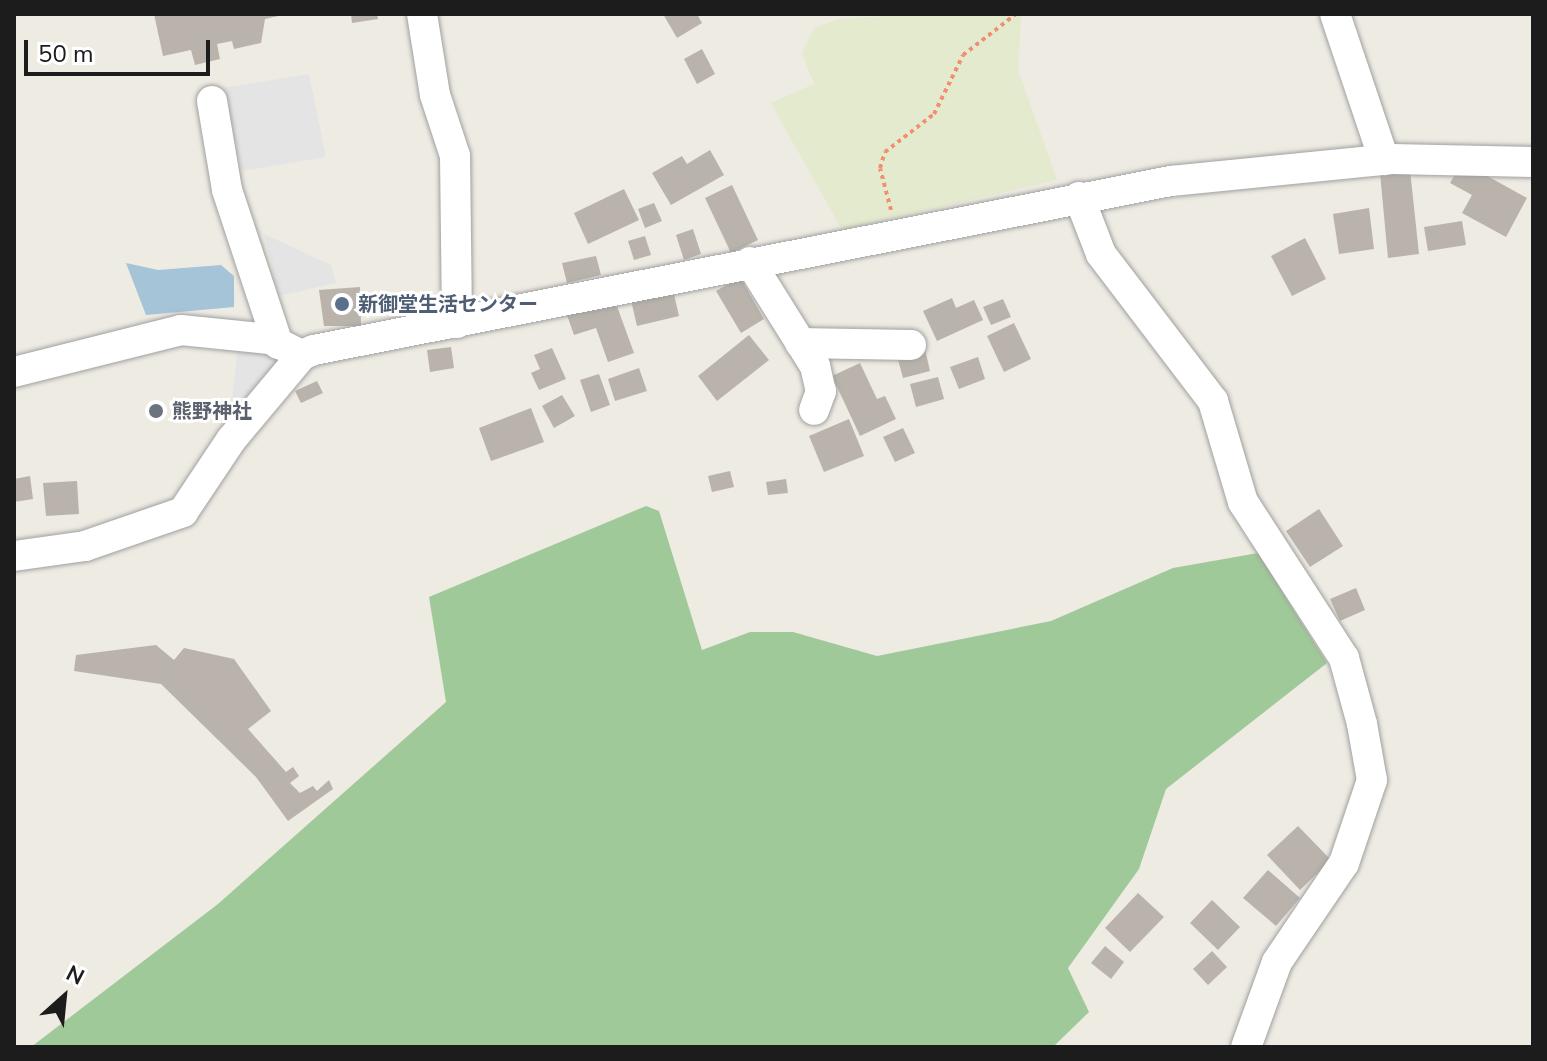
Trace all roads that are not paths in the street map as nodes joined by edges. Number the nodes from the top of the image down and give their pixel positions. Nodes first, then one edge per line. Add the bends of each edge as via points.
1 (422, 14) edge
2 (1335, 14) edge
3 (212, 101) dead end
4 (1384, 160) junction
5 (1533, 162) edge
6 (1079, 197) junction
7 (750, 262) junction
8 (457, 323) junction
9 (800, 343) junction
10 (911, 345) dead end
11 (290, 349) junction
12 (14, 372) edge
13 (814, 410) dead end
14 (14, 556) edge
15 (1246, 1047) edge

1 - 8 street via 435,95 455,156
2 - 4 street
3 - 11 street via 227,190
4 - 5 street via 1514,157
4 - 6 street
6 - 7 street
6 - 15 street via 1101,254 1213,401 1243,502 1344,658 1362,724 1372,780 1344,863 1277,962
7 - 8 street
7 - 9 street
8 - 11 street
9 - 10 street
9 - 13 street via 821,391
11 - 12 street via 181,330
11 - 14 street via 183,512 85,546

